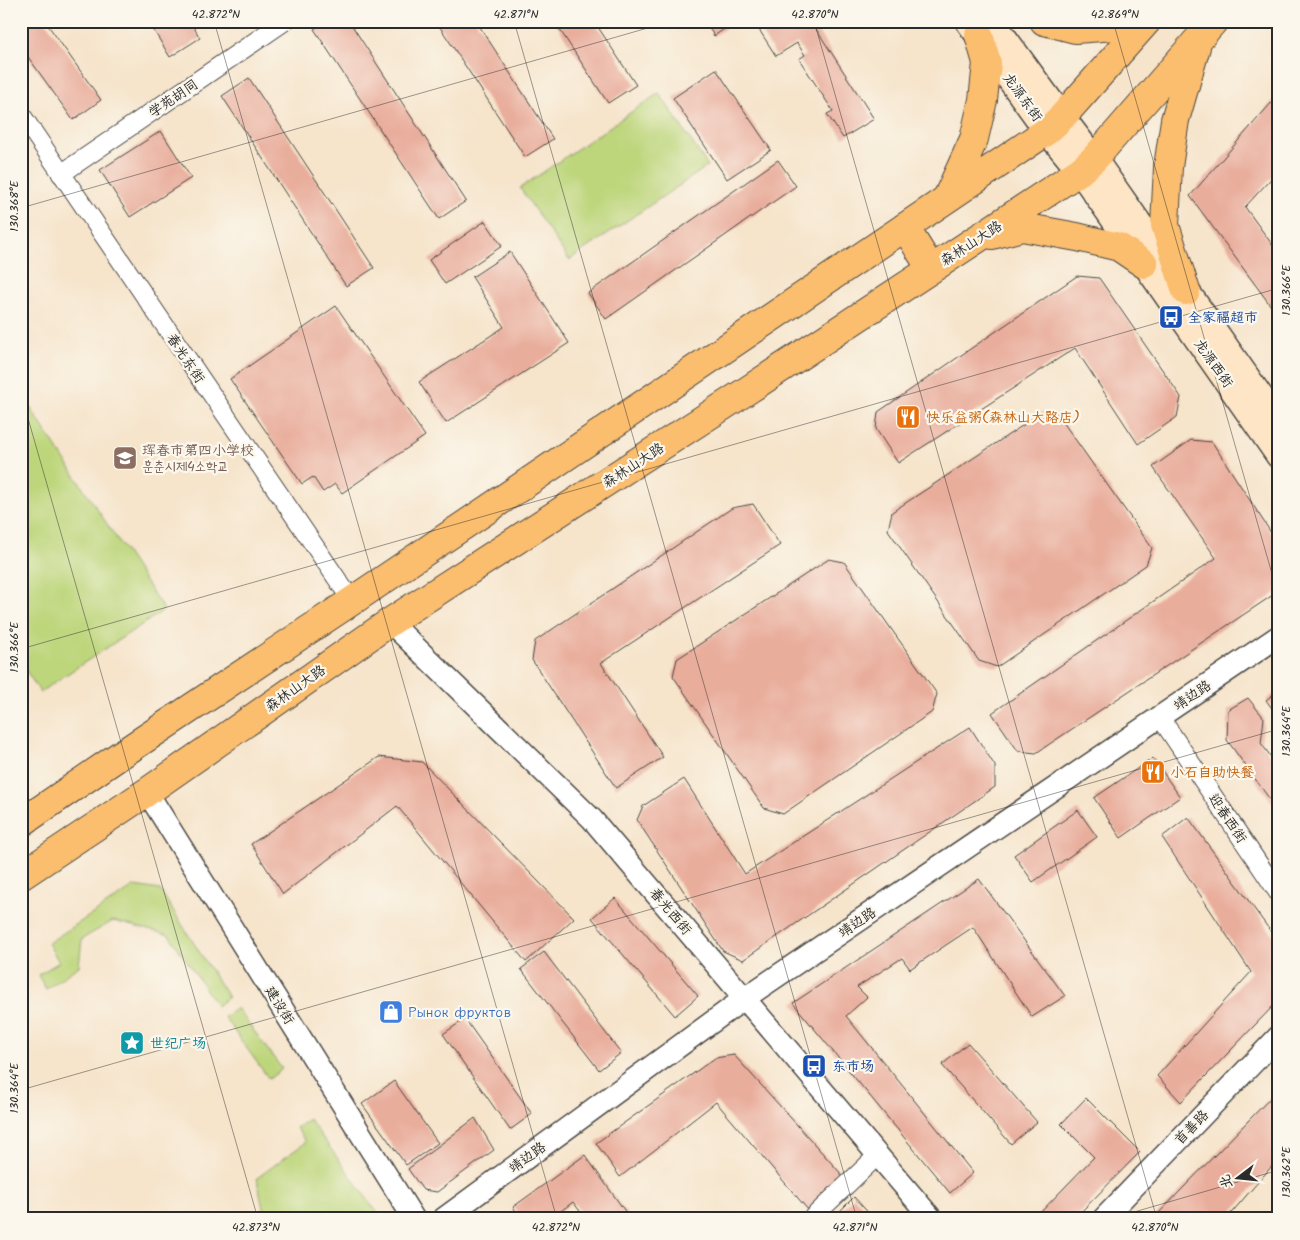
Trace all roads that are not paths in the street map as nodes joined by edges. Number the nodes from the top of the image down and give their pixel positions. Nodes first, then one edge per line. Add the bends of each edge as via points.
1 (285, 21) edge
2 (1044, 21) edge
3 (1129, 21) edge
4 (1147, 21) edge
5 (980, 26) edge
6 (1206, 30) edge
7 (21, 114) edge
8 (1054, 124) junction
9 (1087, 165) junction
10 (61, 174) junction
11 (946, 199) junction
12 (905, 227) junction
13 (978, 238) junction
14 (1144, 264) junction
15 (931, 269) junction
16 (1186, 291) junction
17 (1279, 423) edge
18 (1279, 456) edge
19 (352, 601) junction
20 (390, 622) junction
21 (1279, 636) edge
22 (1160, 716) junction
23 (147, 792) junction
24 (22, 820) edge
25 (21, 876) edge
26 (1279, 894) edge
27 (746, 998) junction
28 (1279, 1036) edge
29 (878, 1155) junction
30 (414, 1219) edge
31 (442, 1219) edge
32 (810, 1219) edge
33 (932, 1219) edge
34 (1103, 1219) edge

1 - 10 street, 学苑胡同
2 - 3 main road via 1075,29 1116,26
4 - 8 main road
5 - 8 main road, 龙源东街
5 - 11 main road via 988,63 983,100 974,139
6 - 9 main road, 森林山大路
6 - 16 main road via 1175,120 1168,167 1165,225
7 - 10 street, 春光东街
8 - 9 main road, 龙源东街
8 - 11 main road
9 - 13 main road, 森林山大路
9 - 14 main road, 龙源西街
9 - 16 main road, 龙源西街
10 - 19 street, 春光东街
11 - 12 main road
12 - 15 main road
12 - 19 main road
13 - 14 main road via 1022,227 1119,247
13 - 15 main road, 森林山大路
14 - 18 main road, 龙源西街
15 - 20 main road, 森林山大路
16 - 17 main road, 龙源西街
19 - 24 main road
20 - 23 main road, 森林山大路
20 - 27 street, 春光西街 via 592,819
21 - 22 street, 靖边路
22 - 26 street, 迎春西街
22 - 27 street, 靖边路
23 - 25 main road, 森林山大路
23 - 30 street, 建设街
27 - 29 street, 春光西街
27 - 31 street, 靖边路
28 - 34 street, 首善路
29 - 32 street
29 - 33 street, 春光西街

